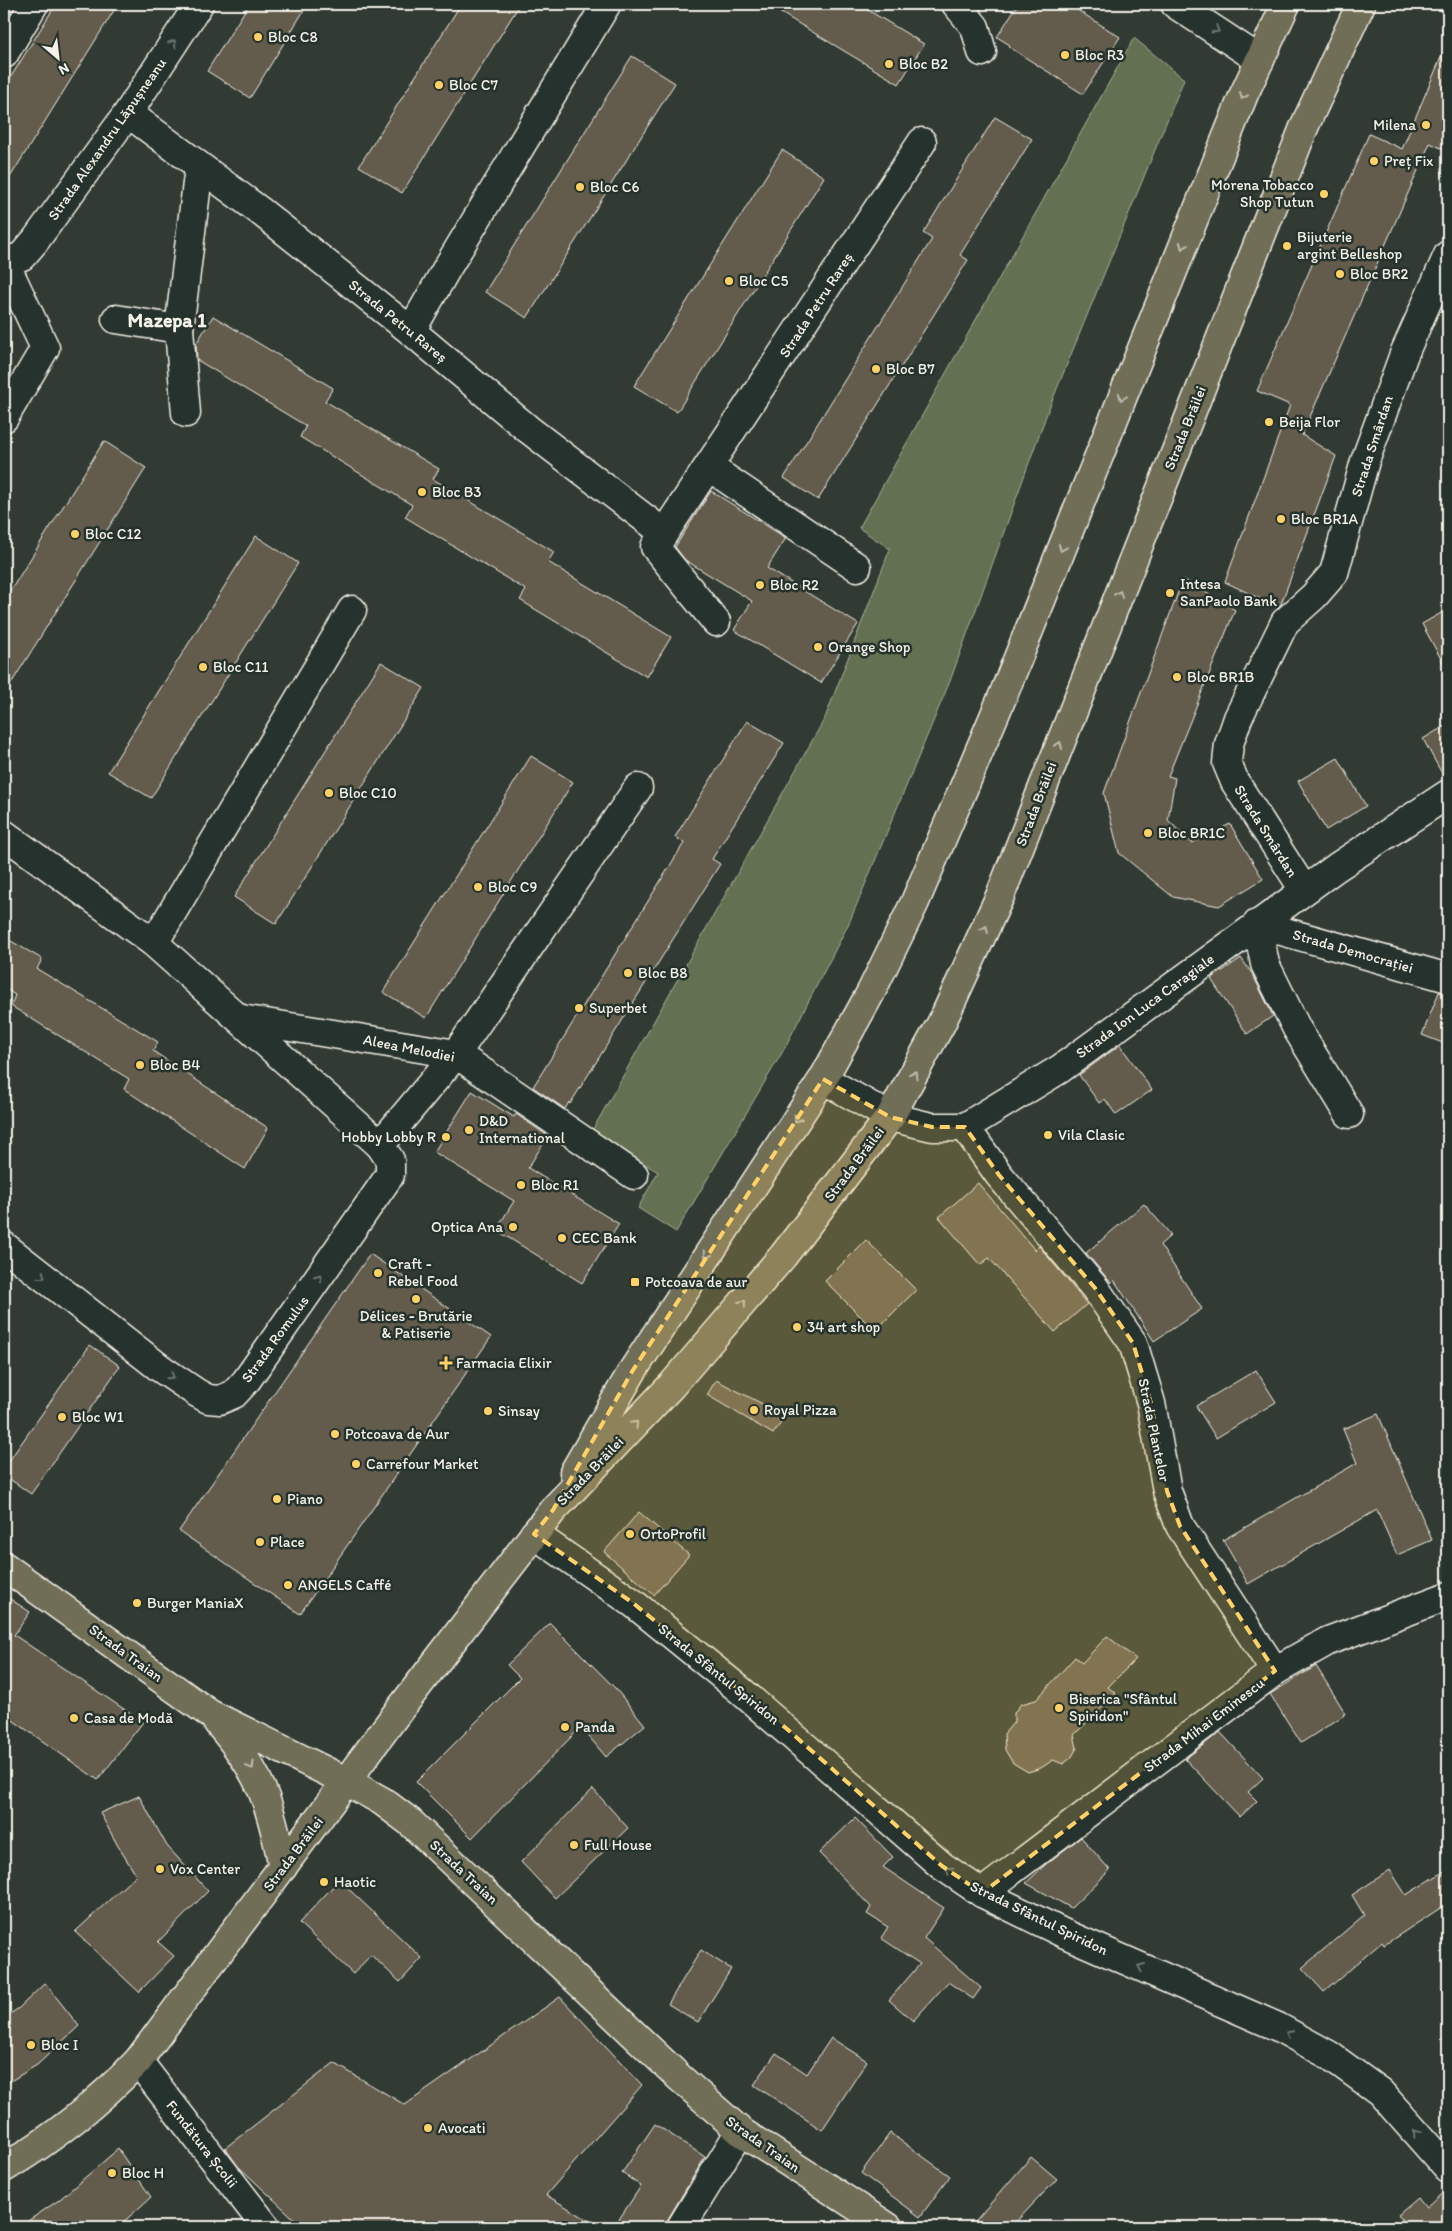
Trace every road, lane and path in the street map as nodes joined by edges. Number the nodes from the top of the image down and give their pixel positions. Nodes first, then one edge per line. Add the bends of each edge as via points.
1 (34, 4) edge
2 (199, 4) edge
3 (956, 4) edge
4 (1175, 4) edge
5 (1286, 4) edge
6 (1361, 4) edge
7 (606, 5) dead end
8 (982, 52) dead end
9 (4, 54) edge
10 (1260, 60) junction
11 (128, 114) junction
12 (922, 142) dead end
13 (199, 167) junction
14 (1448, 255) edge
15 (5, 263) edge
16 (116, 319) dead end
17 (179, 330) junction
18 (411, 331) junction
19 (186, 413) dead end
20 (4, 418) edge
21 (709, 467) junction
22 (660, 540) junction
23 (857, 567) dead end
24 (352, 610) dead end
25 (716, 622) dead end
26 (638, 788) dead end
27 (1448, 794) edge
28 (4, 834) edge
29 (1304, 890) junction
30 (1257, 924) junction
31 (154, 944) junction
32 (1448, 978) edge
33 (241, 1019) junction
34 (456, 1054) junction
35 (823, 1079) junction
36 (1349, 1114) dead end
37 (890, 1117) junction
38 (965, 1127) junction
39 (380, 1145) junction
40 (634, 1175) dead end
41 (4, 1246) edge
42 (552, 1510) junction
43 (534, 1534) junction
44 (4, 1566) edge
45 (1448, 1596) edge
46 (1275, 1670) junction
47 (210, 1714) junction
48 (348, 1782) junction
49 (283, 1867) junction
50 (982, 1893) junction
51 (138, 2061) junction
52 (740, 2131) junction
53 (4, 2168) edge
54 (1448, 2169) edge
55 (266, 2227) edge
56 (680, 2227) edge
57 (888, 2227) edge

1 - 9 street
11 -> 2 street, Strada Alexandru Lăpușneanu
3 - 8 street via 975,27
4 -> 10 street
5 - 10 main road, Strada Brăilei
37 -> 6 main road, Strada Brăilei via 942,1022 1000,896 1305,125
7 - 18 street
10 -> 35 main road, Strada Brăilei via 1004,693 918,893 871,992
11 - 13 street, Strada Petru Rareș
11 - 15 street, Strada Alexandru Lăpușneanu via 35,241 22,256
12 - 21 street, Strada Petru Rareș
13 - 17 street
13 - 18 street, Strada Petru Rareș via 260,211
14 - 29 street, Strada Smârdan via 1404,354 1365,461 1334,573 1285,622 1238,718 1229,744 1227,763 1235,782
15 - 20 street via 45,348
16 - 17 street
17 - 19 street
18 - 22 street, Strada Petru Rareș
21 - 22 street, Strada Petru Rareș
21 - 23 street
22 - 25 street
24 - 31 street
26 - 34 street
27 - 29 street, Strada Ion Luca Caragiale
28 - 31 street
29 - 30 street, Strada Ion Luca Caragiale
30 - 32 street, Strada Democrației
30 - 36 street via 1265,964 1298,1030
30 - 38 street, Strada Ion Luca Caragiale via 1060,1069
31 - 33 street
33 - 34 street, Aleea Melodiei
33 - 39 street
34 - 39 street
34 - 40 street, Aleea Melodiei
35 - 37 street
35 -> 42 main road, Strada Brăilei via 633,1370
37 - 38 street via 932,1127
42 -> 37 main road, Strada Brăilei via 672,1384 777,1263
38 - 46 street, Strada Plantelor via 999,1175 1095,1288 1133,1342 1151,1403 1167,1491 1180,1526
41 -> 39 street, Strada Romulus via 160,1368 208,1399 220,1400 234,1394 246,1381 390,1175 390,1160
42 - 43 main road, Strada Brăilei
43 - 48 main road, Strada Brăilei
50 -> 43 street, Strada Sfântul Spiridon via 942,1866 780,1724 632,1603
44 - 47 main road, Strada Traian
45 - 46 street, Strada Mihai Eminescu via 1328,1641
46 - 50 street, Strada Mihai Eminescu
47 - 48 main road, Strada Traian
47 -> 49 main road via 241,1750 264,1789
48 - 49 main road, Strada Brăilei
48 - 52 main road, Strada Traian via 410,1822
49 - 51 main road, Strada Brăilei
54 -> 50 street, Strada Sfântul Spiridon via 1380,2092 1329,2055 1278,2028 1063,1933
51 - 53 main road, Strada Brăilei via 71,2123
51 - 55 street, Fundătura Școlii
52 - 56 street
52 - 57 main road, Strada Traian

